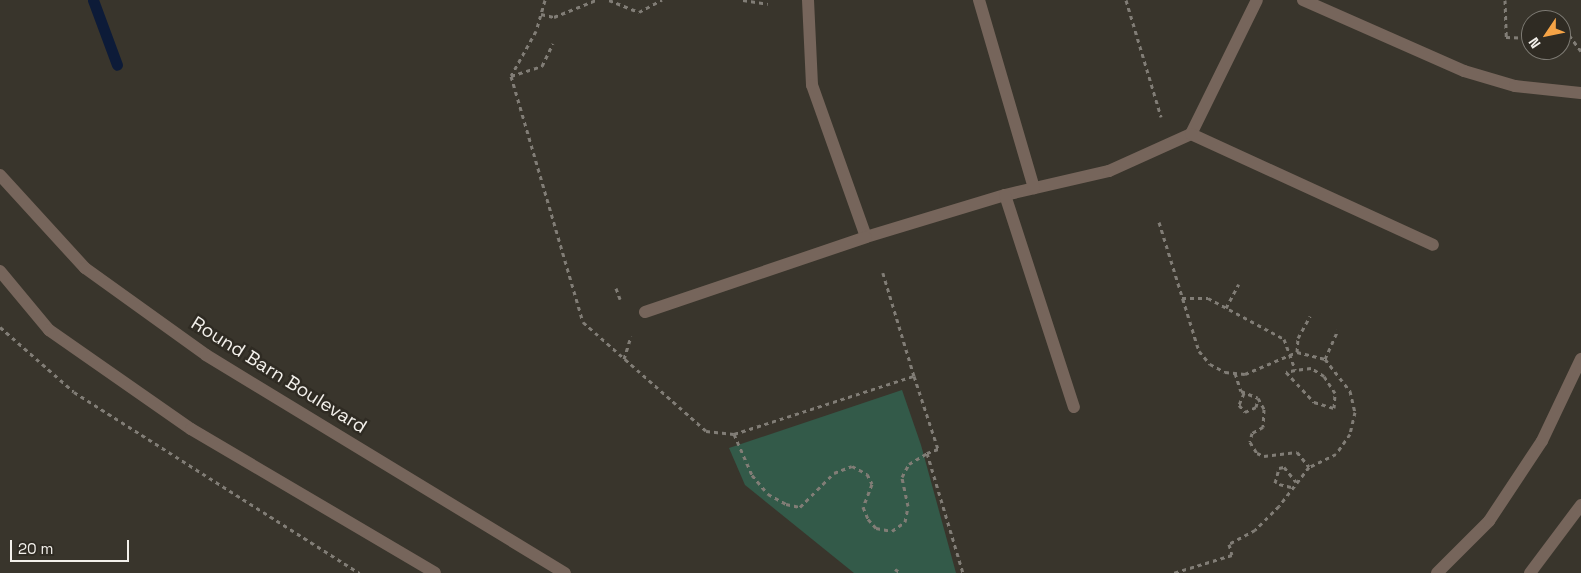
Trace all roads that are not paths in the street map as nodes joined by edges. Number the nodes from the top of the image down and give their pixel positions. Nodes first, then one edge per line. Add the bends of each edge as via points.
1 (808, 0) edge
2 (979, 0) edge
3 (1257, 0) edge
4 (1303, 0) edge
5 (1581, 93) edge
6 (1191, 134) junction
7 (0, 174) edge
8 (1034, 188) junction
9 (1005, 195) junction
10 (866, 237) junction
11 (1433, 246) dead end
12 (0, 271) edge
13 (645, 312) dead end
14 (1581, 359) edge
15 (1074, 407) dead end
16 (1581, 504) edge
17 (435, 573) edge
18 (565, 573) edge
19 (1437, 573) edge
20 (1530, 573) edge

1 - 10 street via 812,85
2 - 8 street
3 - 6 street
4 - 5 street via 1464,71 1515,86
6 - 8 street via 1109,171
6 - 11 street
7 - 18 street, Round Barn Boulevard via 85,268 206,355
8 - 9 street
9 - 10 street
9 - 15 street
10 - 13 street
12 - 17 street via 49,330 191,429
14 - 19 street via 1542,441 1489,521
16 - 20 street

